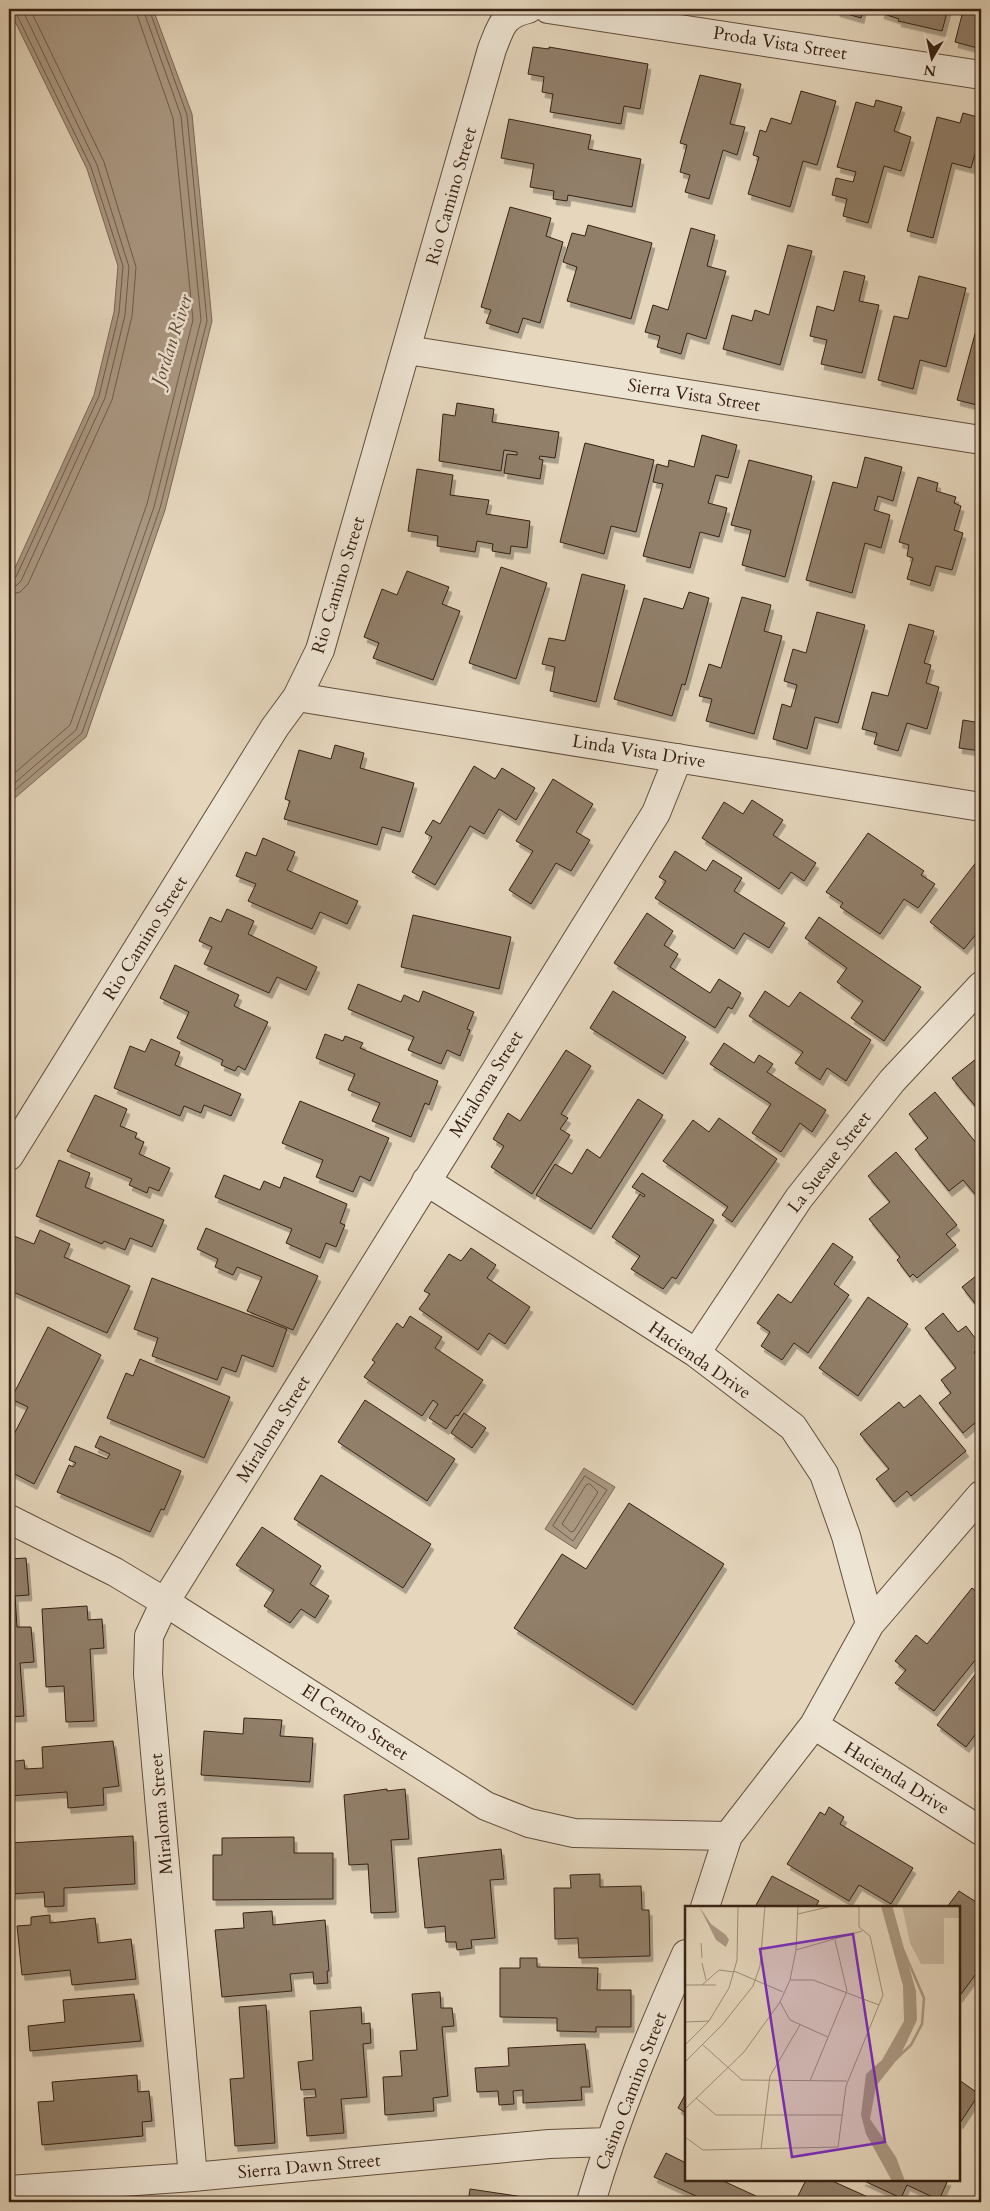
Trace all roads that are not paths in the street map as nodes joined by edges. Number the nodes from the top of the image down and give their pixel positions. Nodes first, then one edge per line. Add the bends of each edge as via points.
1 (548, 9) edge
2 (521, 10) edge
3 (981, 75) edge
4 (407, 350) junction
5 (981, 440) edge
6 (296, 697) junction
7 (678, 758) junction
8 (981, 806) edge
9 (981, 986) edge
10 (9, 1156) edge
11 (426, 1181) junction
12 (696, 1353) junction
13 (981, 1495) edge
14 (9, 1519) edge
15 (165, 1602) junction
16 (870, 1624) junction
17 (814, 1725) junction
18 (981, 1831) edge
19 (728, 1836) junction
20 (705, 1906) edge
21 (685, 1956) edge
22 (608, 2142) junction
23 (193, 2177) junction
24 (9, 2190) edge
25 (591, 2202) edge

1 - 3 street, Proda Vista Street
2 - 4 street, Rio Camino Street via 502,22 492,50
4 - 5 street, Sierra Vista Street
4 - 6 street, Rio Camino Street via 320,650
6 - 7 street, Linda Vista Drive
6 - 10 street, Rio Camino Street
7 - 8 street, Linda Vista Drive
7 - 11 street, Miraloma Street via 656,813
9 - 12 street, La Suesue Street via 892,1081 799,1198
11 - 12 street, Hacienda Drive
11 - 15 street, Miraloma Street
12 - 16 street, Hacienda Drive via 793,1427 824,1474 846,1536
13 - 16 street
14 - 15 street, El Centro Street via 115,1572
15 - 19 street, El Centro Street via 486,1806 529,1823 574,1833
15 - 23 street, Miraloma Street via 149,1636 148,1674
16 - 17 street
17 - 18 street, Hacienda Drive
17 - 19 street
19 - 20 street
21 - 22 street, Casino Camino Street
22 - 23 street, Sierra Dawn Street via 549,2144
22 - 25 street, Casino Camino Street
23 - 24 street, Sierra Dawn Street

